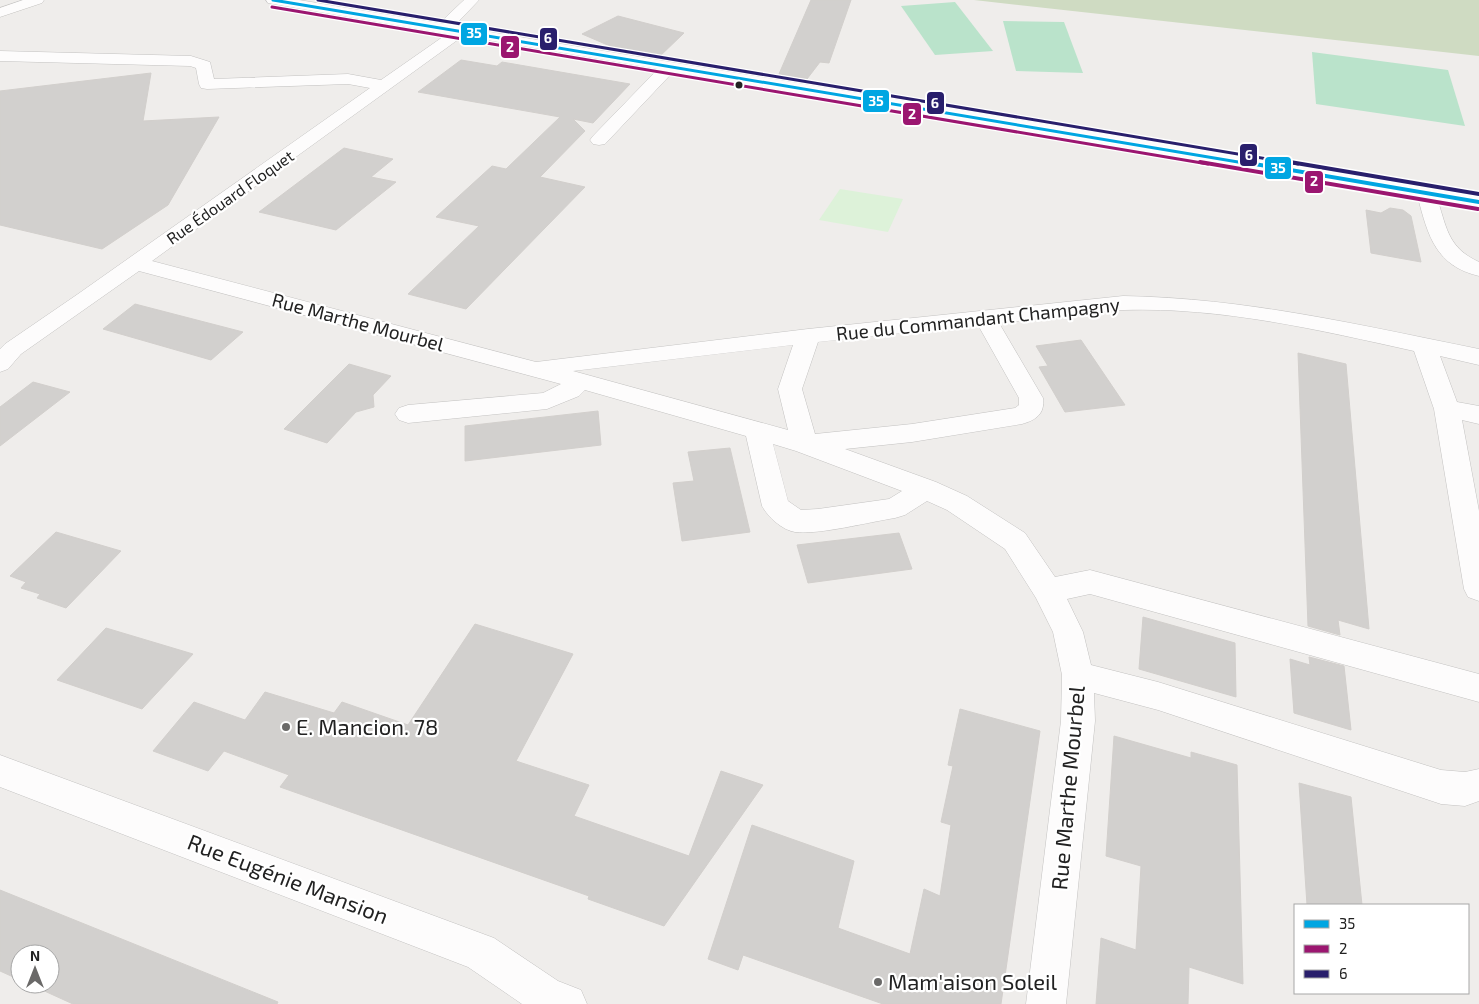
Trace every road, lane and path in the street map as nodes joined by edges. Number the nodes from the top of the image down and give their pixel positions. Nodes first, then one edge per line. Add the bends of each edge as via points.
1 (37, 0) edge
2 (273, 0) edge
3 (472, 0) edge
4 (0, 13) edge
5 (462, 31) junction
6 (0, 56) edge
7 (670, 66) junction
8 (386, 86) junction
9 (599, 140) dead end
10 (1426, 192) junction
11 (1479, 202) edge
12 (136, 264) junction
13 (1479, 270) edge
14 (986, 318) junction
15 (808, 336) junction
16 (1424, 346) junction
17 (1479, 357) edge
18 (0, 364) edge
19 (531, 368) junction
20 (580, 381) junction
21 (1447, 409) junction
22 (408, 414) dead end
23 (1479, 415) edge
24 (758, 431) junction
25 (805, 444) junction
26 (1467, 450) edge
27 (1469, 477) edge
28 (926, 489) junction
29 (1473, 530) edge
30 (1479, 589) edge
31 (1048, 591) junction
32 (1078, 675) junction
33 (1479, 688) edge
34 (0, 770) edge
35 (1479, 785) edge
36 (567, 1004) edge
37 (1046, 1004) edge

1 - 4 street
2 - 5 street
3 - 5 street via 450,21
5 - 7 street
5 - 8 street, Rue Édouard Floquet
6 - 8 street via 191,61 204,65 207,84 348,79
7 - 9 street
7 - 10 street
8 - 12 street, Rue Édouard Floquet
10 - 11 street
10 - 13 street via 1443,247 1456,259
12 - 18 street, Rue Édouard Floquet via 13,349
12 - 19 street, Rue Marthe Mourbel
14 - 15 street, Rue du Commandant Champagny
14 - 16 street, Rue du Commandant Champagny via 1123,303 1184,304 1250,311
14 - 25 street via 1031,398 1032,408 1022,415 912,433
15 - 19 street, Rue du Commandant Champagny
15 - 25 street via 790,389
16 - 17 street, Rue du Commandant Champagny
16 - 21 street
19 - 20 street, Rue Marthe Mourbel
20 - 22 street via 570,390 547,400
20 - 24 street, Rue Marthe Mourbel
21 - 23 street
21 - 26 street
24 - 25 street, Rue Marthe Mourbel
24 - 28 street via 776,506 795,520 818,520 895,508
25 - 28 street, Rue Marthe Mourbel
26 - 27 street
27 - 29 street
28 - 31 street, Rue Marthe Mourbel via 957,503 1015,541
29 - 30 street
31 - 32 street, Rue Marthe Mourbel via 1068,632
31 - 33 street via 1090,582
32 - 35 street via 1158,696 1441,787 1465,789
32 - 37 street, Rue Marthe Mourbel via 1078,721
34 - 36 street, Rue Eugénie Mansion via 480,952 546,997

